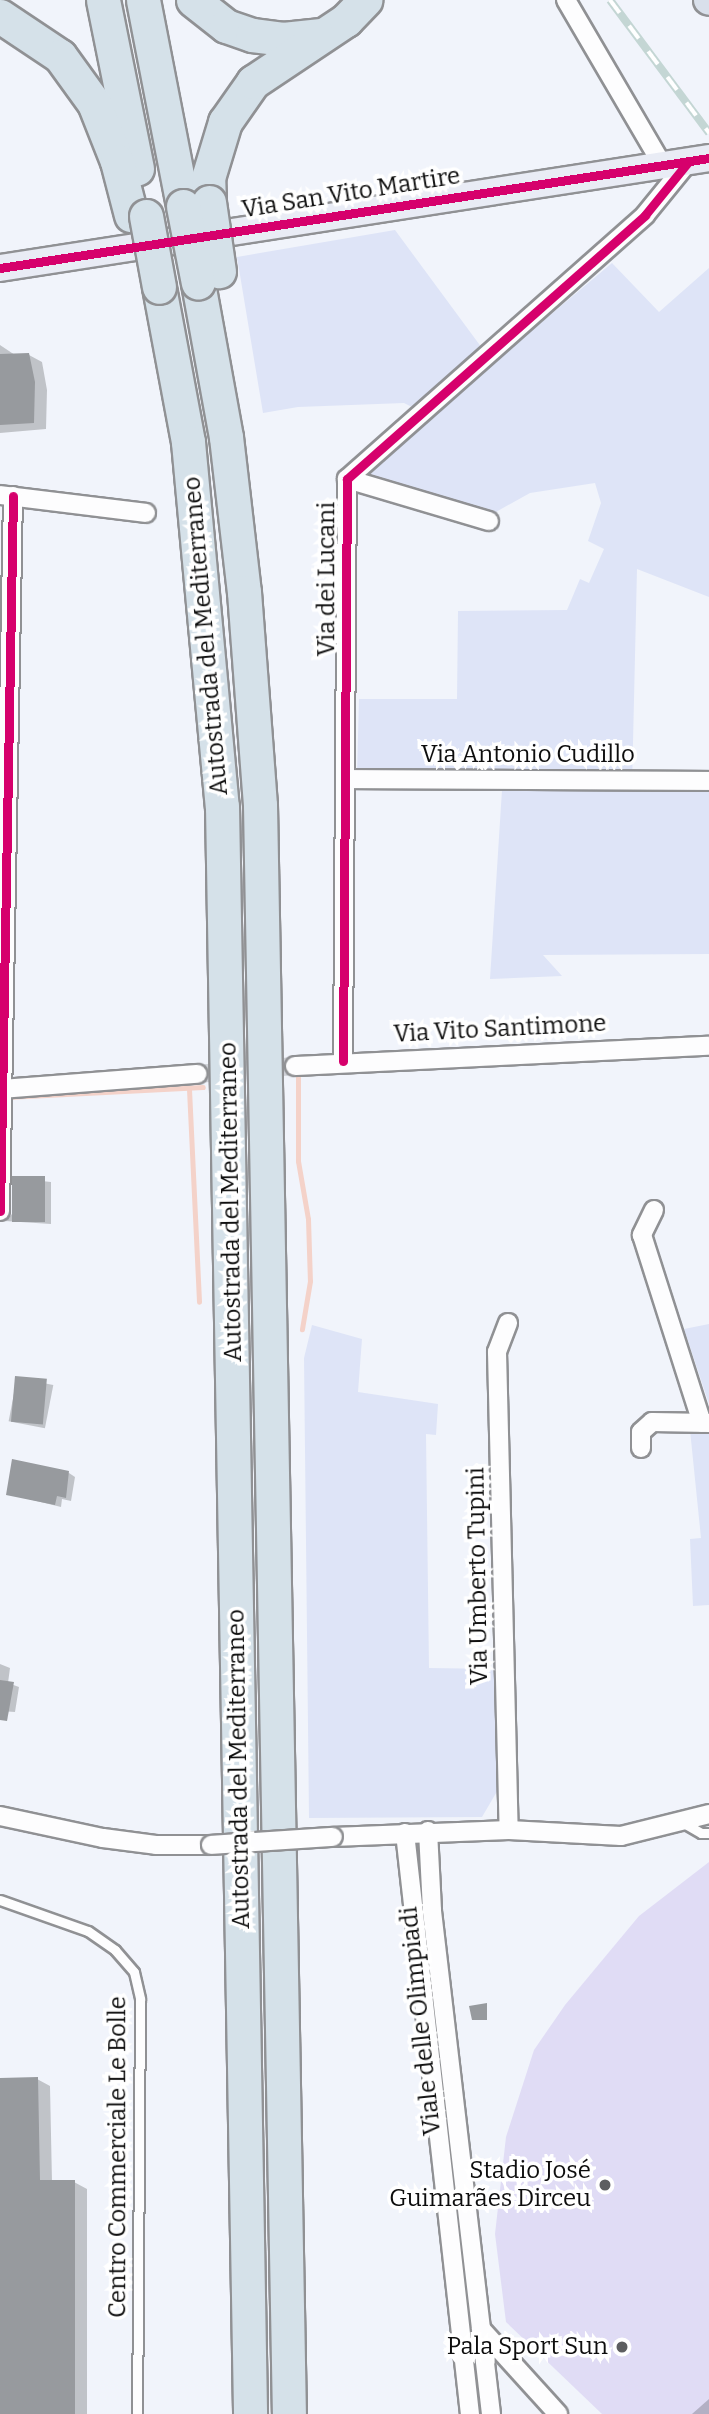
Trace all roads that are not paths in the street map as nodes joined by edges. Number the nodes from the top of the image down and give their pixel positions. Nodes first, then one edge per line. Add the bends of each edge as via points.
1 (103, 0) edge
2 (143, 0) edge
3 (193, 0) edge
4 (365, 0) edge
5 (566, 0) edge
6 (0, 16) edge
7 (322, 35) junction
8 (686, 161) edge
9 (196, 204) junction
10 (139, 215) junction
11 (0, 268) edge
12 (347, 479) junction
13 (7, 495) edge
14 (146, 513) dead end
15 (489, 521) dead end
16 (5, 669) edge
17 (347, 779) junction
18 (709, 781) edge
19 (709, 1046) edge
20 (343, 1061) junction
21 (295, 1066) tunnel mouth
22 (197, 1074) tunnel mouth
23 (2, 1089) edge
24 (654, 1210) dead end
25 (0, 1211) edge
26 (508, 1323) dead end
27 (706, 1423) edge
28 (641, 1448) dead end
29 (709, 1814) edge
30 (0, 1816) edge
31 (681, 1822) junction
32 (509, 1830) junction
33 (428, 1831) junction
34 (405, 1833) junction
35 (709, 1833) edge
36 (0, 1900) edge
37 (481, 2329) junction
38 (137, 2414) edge
39 (250, 2414) edge
40 (289, 2414) edge
41 (470, 2414) edge
42 (491, 2414) edge
43 (558, 2414) edge

1 - 10 highway, Autostrada del Mediterraneo
2 - 9 highway, Autostrada del Mediterraneo
3 - 7 highway via 226,26 252,35 283,39
4 - 7 highway via 346,20
5 - 8 street
6 - 10 highway via 60,56 93,103
7 - 9 highway via 253,82 225,122
8 - 11 street, Via San Vito Martire
8 - 12 street, Via dei Lucani via 645,215
9 - 40 highway, Autostrada del Mediterraneo, bridge via 209,277 244,592 260,805
10 - 39 highway, Autostrada del Mediterraneo, bridge via 188,442 222,806
12 - 15 street, Via dei Lucani
12 - 17 street, Via dei Lucani
13 - 14 street
13 - 16 street
16 - 23 street
17 - 18 street, Via Antonio Cudillo
17 - 20 street, Via dei Lucani
19 - 20 street, Via Vito Santimone
20 - 21 street, Via Vito Santimone
22 - 23 street
23 - 25 street
24 - 27 street via 642,1235
26 - 32 street, Via Umberto Tupini via 497,1352
27 - 28 street via 652,1422 641,1432
29 - 31 street
30 - 34 street, bridge via 116,1840 211,1845
31 - 32 street via 621,1836
31 - 35 lane
32 - 33 street
33 - 34 street
33 - 37 street, Viale delle Olimpiadi via 432,1911
34 - 41 street, Viale delle Olimpiadi via 409,1940
36 - 38 lane, Centro Commerciale Le Bolle via 88,1931 115,1950 134,1972 140,1999
37 - 42 street, Viale delle Olimpiadi
37 - 43 street

